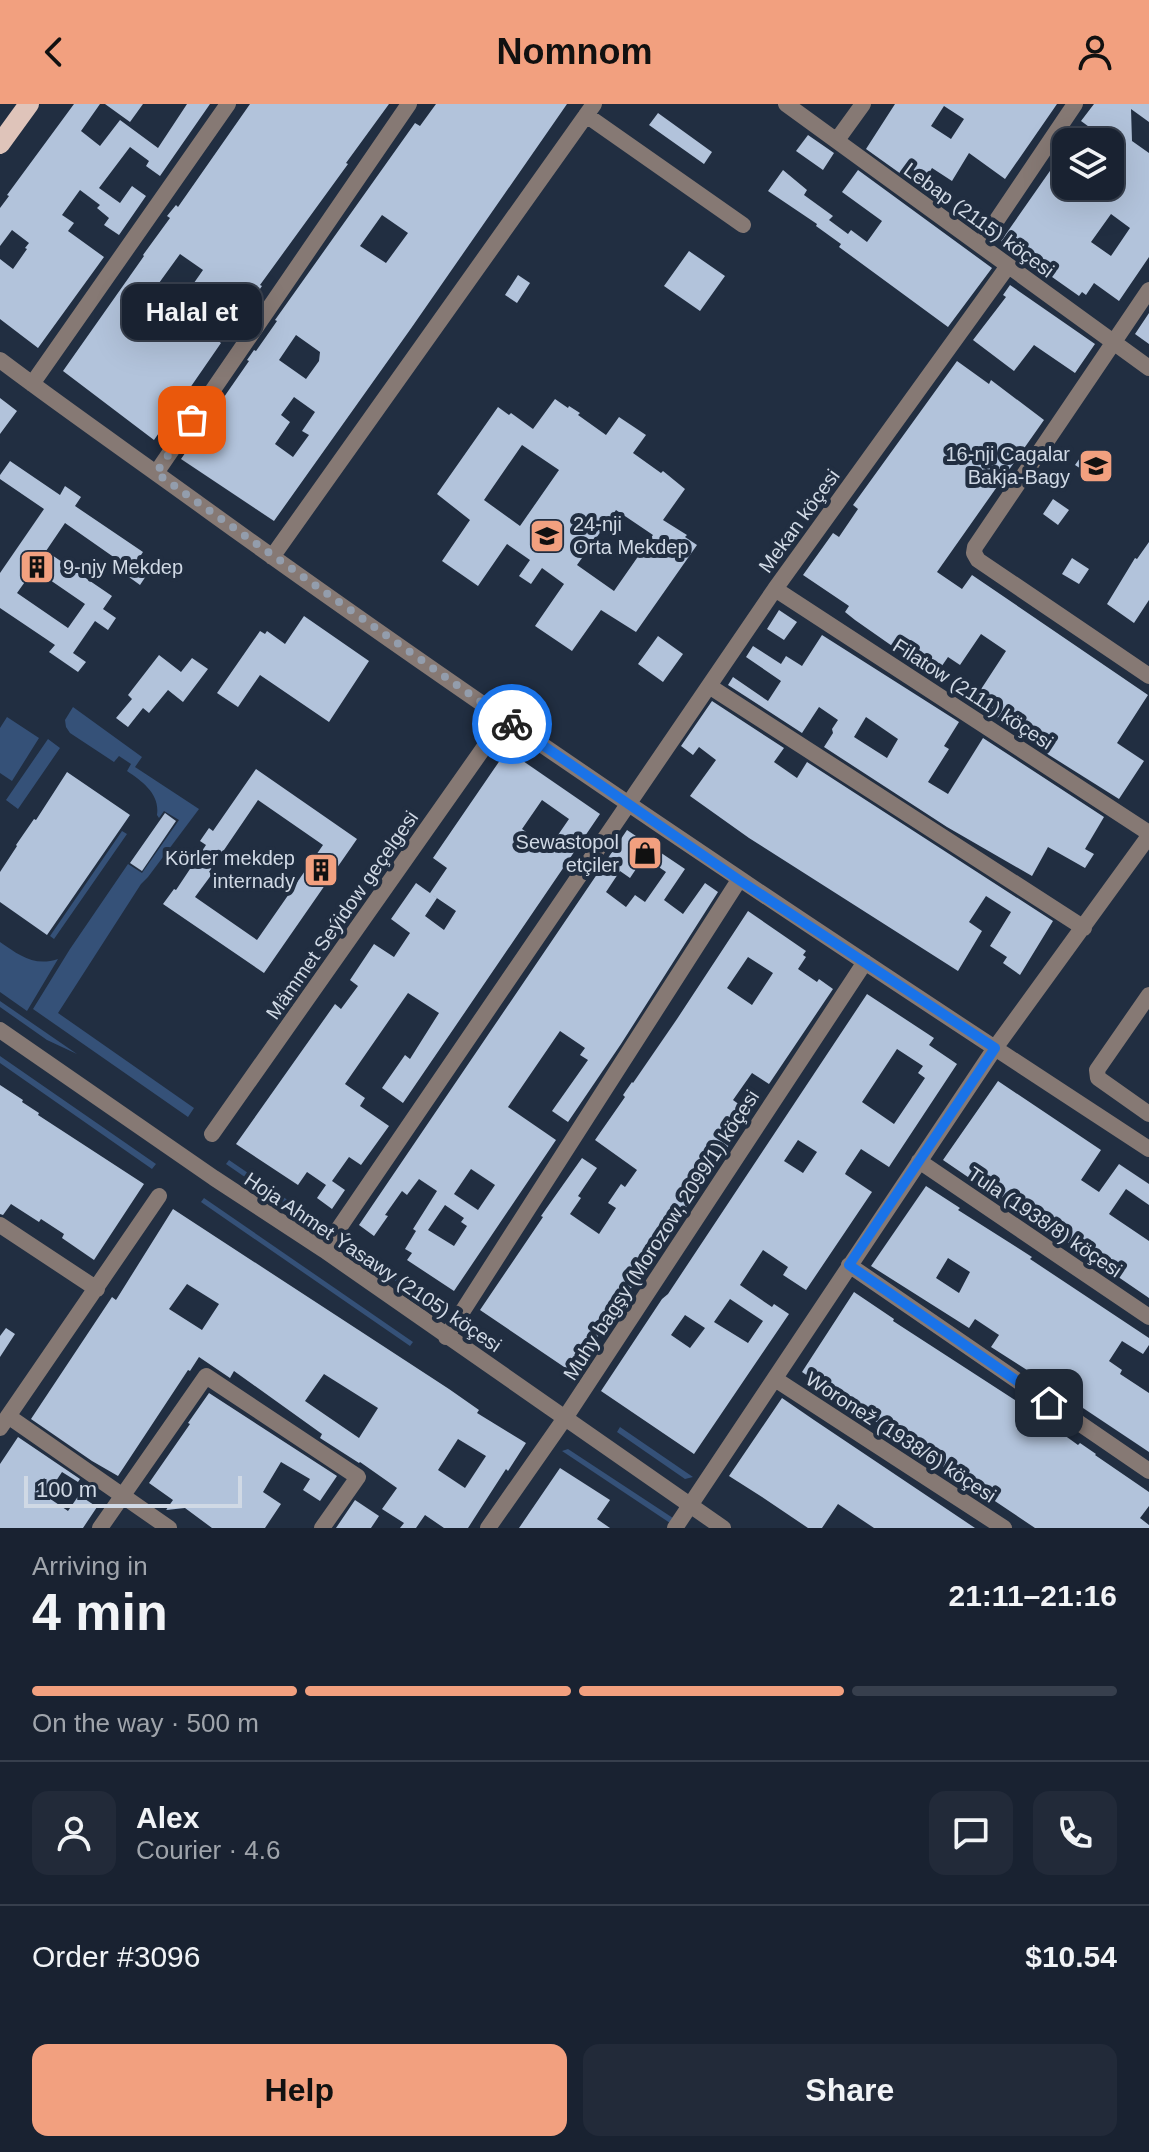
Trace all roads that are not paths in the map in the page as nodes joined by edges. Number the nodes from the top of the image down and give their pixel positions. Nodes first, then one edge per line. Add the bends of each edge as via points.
1 (29, 104) edge
2 (228, 104) edge
3 (409, 104) edge
4 (786, 104) edge
5 (863, 104) edge
6 (1075, 104) edge
7 (590, 110) edge
8 (837, 140) junction
9 (0, 144) edge
10 (743, 225) dead end
11 (980, 245) junction
12 (1008, 266) junction
13 (1149, 290) edge
14 (1113, 343) junction
15 (0, 360) edge
16 (1149, 368) edge
17 (32, 384) junction
18 (156, 473) junction
19 (272, 557) junction
20 (775, 589) junction
21 (1149, 676) edge
22 (709, 686) junction
23 (504, 719) junction
24 (628, 804) junction
25 (1149, 835) edge
26 (739, 880) junction
27 (1084, 928) junction
28 (865, 962) junction
29 (1149, 995) edge
30 (0, 1030) edge
31 (995, 1048) junction
32 (1148, 1110) edge
33 (212, 1134) dead end
34 (1149, 1149) edge
35 (919, 1161) junction
36 (159, 1196) dead end
37 (0, 1225) edge
38 (324, 1250) junction
39 (849, 1265) junction
40 (97, 1289) junction
41 (1149, 1317) edge
42 (446, 1337) junction
43 (775, 1379) junction
44 (565, 1418) junction
45 (4, 1422) edge
46 (1149, 1471) edge
47 (122, 1496) junction
48 (689, 1505) junction
49 (100, 1528) edge
50 (169, 1528) edge
51 (322, 1528) edge
52 (488, 1528) edge
53 (675, 1528) edge
54 (723, 1528) edge
55 (1004, 1528) edge

1 - 9 main road
2 - 17 street
3 - 18 street
4 - 8 street, Lebap (2115) köçesi
5 - 8 street
6 - 11 street
7 - 10 street
7 - 19 street
8 - 11 street, Lebap (2115) köçesi
11 - 12 street, Lebap (2115) köçesi
12 - 14 street, Lebap (2115) köçesi
12 - 20 street, Mekan köçesi
13 - 14 street
14 - 16 street, Lebap (2115) köçesi
14 - 21 street via 974,553
15 - 17 street
17 - 18 street
18 - 19 street
19 - 23 street
20 - 22 street, Mekan köçesi
20 - 25 street, Filatow (2111) köçesi
22 - 24 street, Mekan köçesi
22 - 27 street
23 - 24 street
23 - 33 street, Mämmet Seýidow geçelgesi
24 - 26 street
24 - 38 street, Mekan köçesi
25 - 27 street
26 - 28 street
26 - 42 street
27 - 31 street
28 - 31 street
28 - 44 street, Muhy bagşy (Morozow, 2099/1) köçesi
29 - 32 street via 1096,1075
30 - 38 street, Hoja Ahmet Ýasawy (2105) köçesi
31 - 34 street
31 - 35 street
35 - 39 street
35 - 41 street, Tula (1938/8) köçesi
36 - 40 street
37 - 40 street
38 - 42 street, Hoja Ahmet Ýasawy (2105) köçesi
39 - 43 street
39 - 46 street
40 - 45 street
42 - 44 street, Hoja Ahmet Ýasawy (2105) köçesi
43 - 48 street
43 - 55 street, Woronež (1938/6) köçesi
44 - 48 street, Hoja Ahmet Ýasawy (2105) köçesi
44 - 52 street, Muhy bagşy (Morozow, 2099/1) köçesi
45 - 47 street
47 - 49 street
47 - 50 street
47 - 51 street via 206,1376 358,1477
48 - 53 street
48 - 54 street, Hoja Ahmet Ýasawy (2105) köçesi

